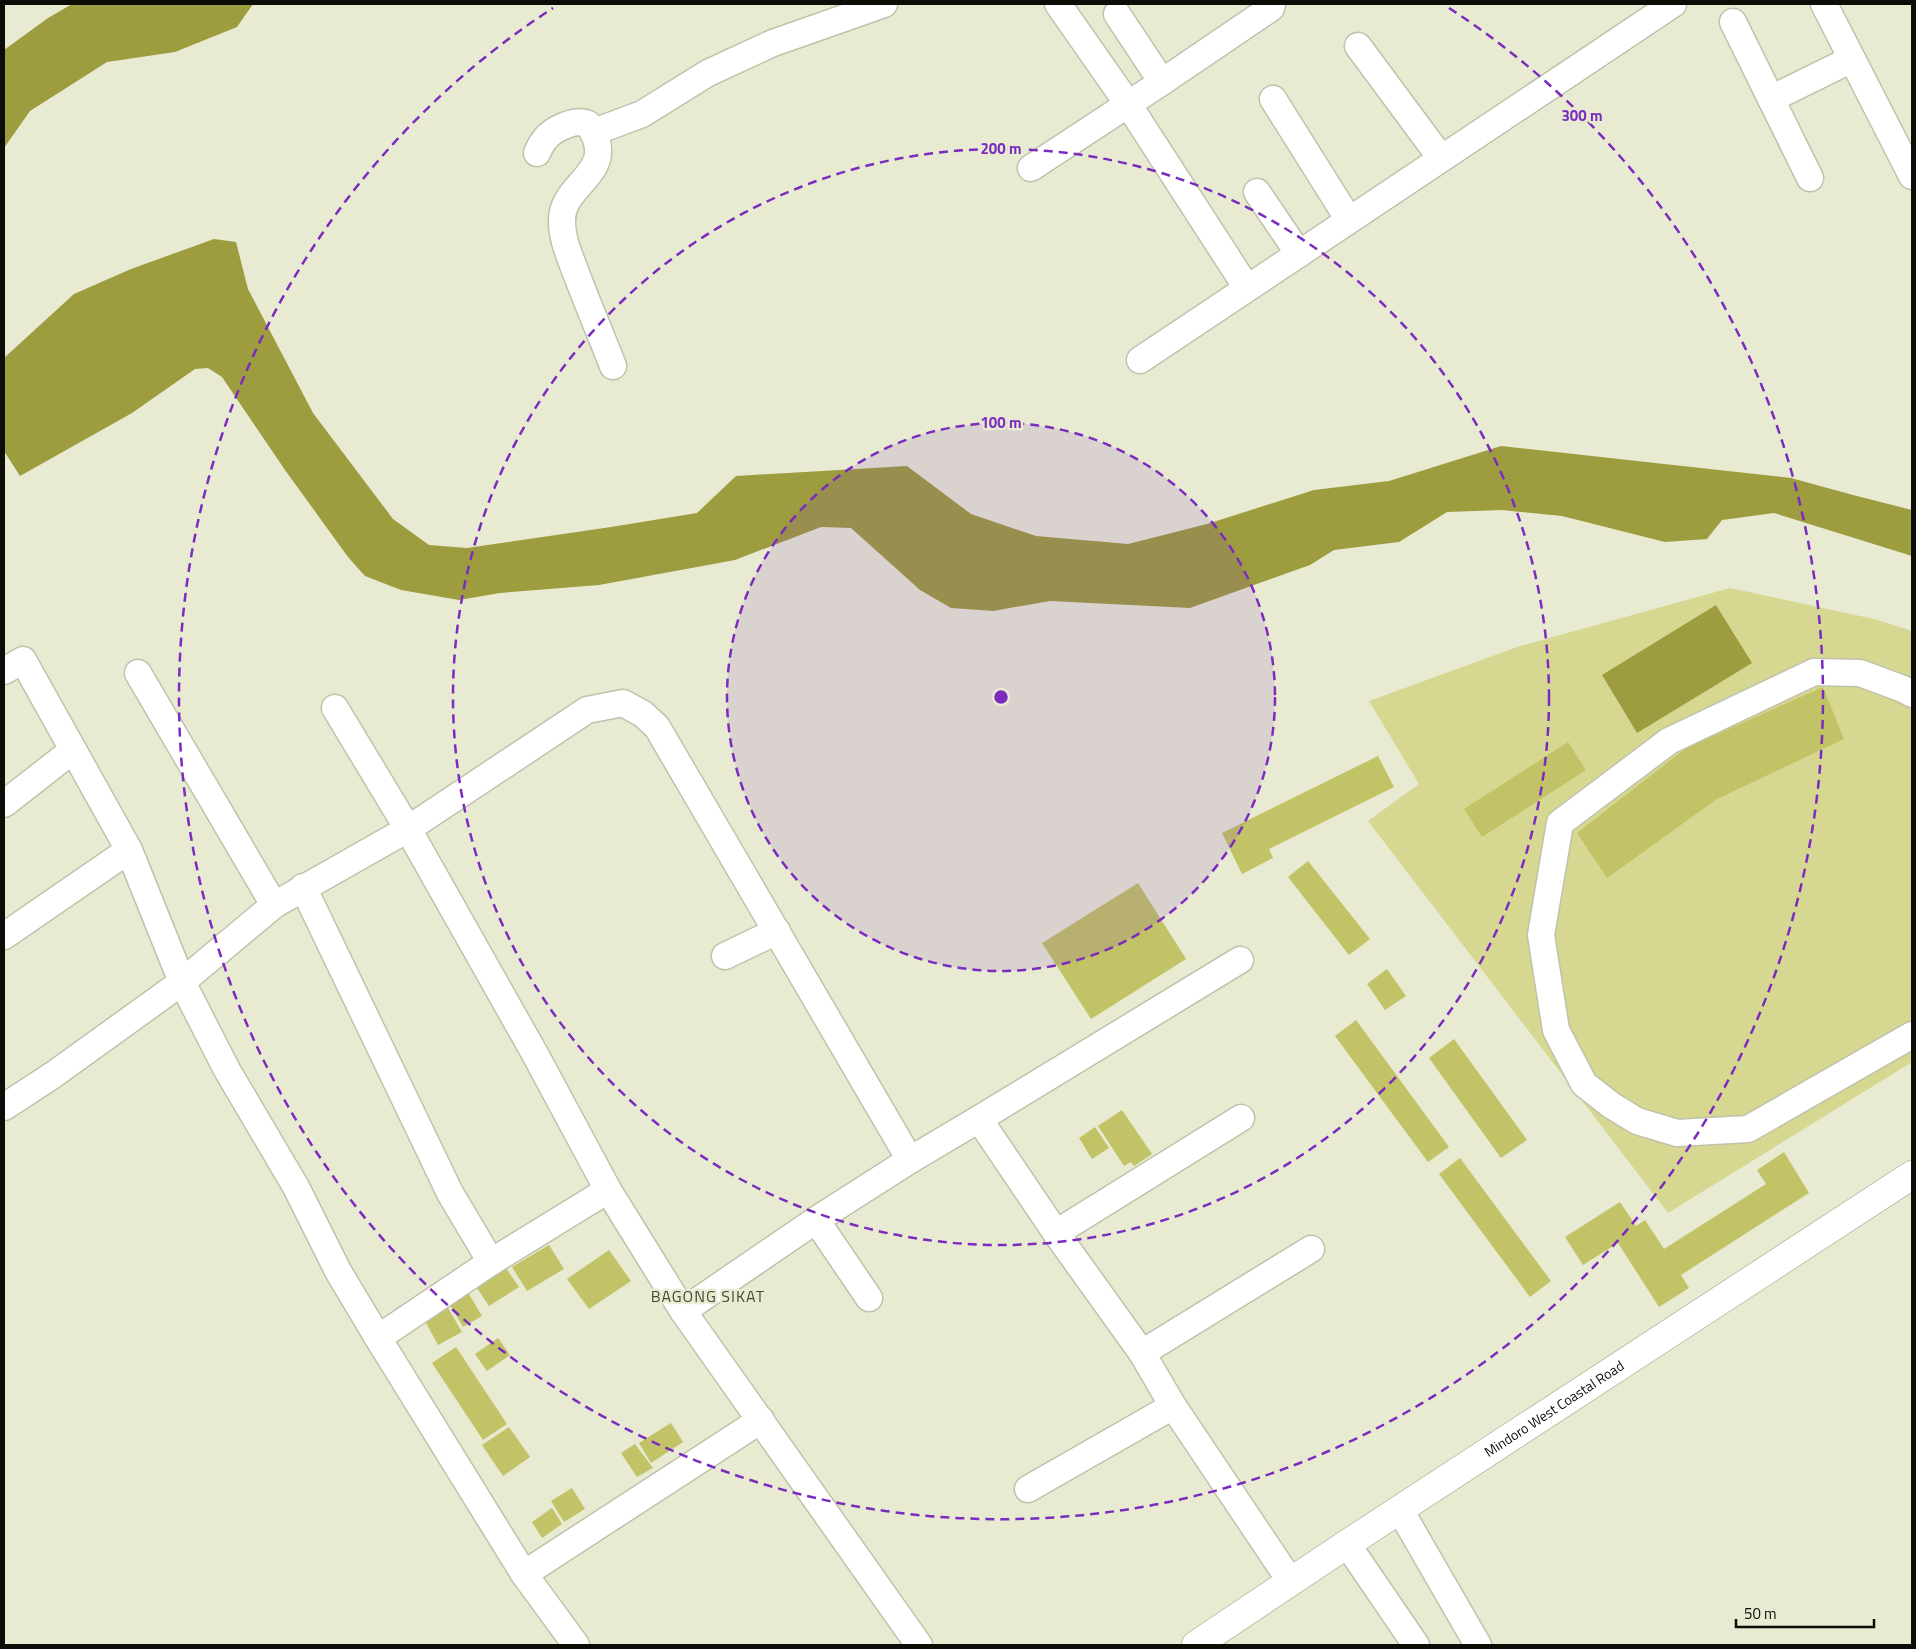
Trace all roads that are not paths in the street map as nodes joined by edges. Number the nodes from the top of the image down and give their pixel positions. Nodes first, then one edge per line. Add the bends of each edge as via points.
1 (884, 4) edge
2 (1058, 4) edge
3 (1272, 4) edge
4 (1673, 4) edge
5 (1824, 4) edge
6 (1117, 14) dead end
7 (1733, 22) dead end
8 (1358, 46) dead end
9 (1852, 59) junction
10 (1162, 82) junction
11 (1273, 99) dead end
12 (1771, 100) junction
13 (1128, 104) junction
14 (594, 132) junction
15 (537, 153) dead end
16 (1441, 158) junction
17 (1031, 168) dead end
18 (1912, 176) edge
19 (1810, 178) dead end
20 (1257, 192) dead end
21 (1349, 220) junction
22 (1299, 254) junction
23 (1247, 288) junction
24 (1140, 360) dead end
25 (613, 366) dead end
26 (4, 671) edge
27 (138, 673) dead end
28 (1912, 694) edge
29 (335, 708) dead end
30 (73, 750) junction
31 (4, 804) edge
32 (408, 829) junction
33 (129, 850) junction
34 (303, 888) junction
35 (274, 905) junction
36 (777, 931) junction
37 (4, 936) edge
38 (725, 956) dead end
39 (1240, 960) dead end
40 (182, 982) junction
41 (1909, 1045) edge
42 (4, 1107) edge
43 (1240, 1118) dead end
44 (979, 1120) junction
45 (910, 1160) junction
46 (1912, 1175) edge
47 (608, 1190) junction
48 (816, 1220) junction
49 (1056, 1233) junction
50 (1311, 1249) dead end
51 (491, 1262) junction
52 (869, 1298) dead end
53 (683, 1311) junction
54 (378, 1338) junction
55 (1142, 1353) junction
56 (1173, 1406) junction
57 (760, 1420) junction
58 (1028, 1489) dead end
59 (1400, 1510) junction
60 (1348, 1544) junction
61 (524, 1574) junction
62 (1291, 1582) junction
63 (576, 1645) edge
64 (919, 1645) edge
65 (1196, 1645) edge
66 (1416, 1645) edge
67 (1478, 1645) edge

1 - 14 street via 773,43 708,73 642,114
2 - 13 street
3 - 10 street via 1271,8
4 - 16 street
5 - 9 street
6 - 10 street
7 - 12 street
8 - 16 street
9 - 12 street
9 - 18 street
10 - 13 street
11 - 21 street
12 - 19 street
13 - 17 street
13 - 23 street
14 - 15 street via 588,124 577,122 553,131
14 - 25 street via 599,155 568,200 562,222 568,251
16 - 21 street
20 - 22 street
21 - 22 street
22 - 23 street
23 - 24 street
26 - 30 street via 22,660
27 - 35 street
28 - 41 street via 1860,672 1814,672 1669,741 1560,823 1541,935 1556,1030 1584,1084 1637,1122 1677,1133 1748,1129
29 - 32 street
30 - 31 street
30 - 33 street
32 - 34 street
32 - 36 street via 588,710 623,703 643,714 657,727
32 - 47 street
33 - 37 street
33 - 40 street
34 - 35 street
34 - 51 street via 450,1192
35 - 40 street
36 - 38 street
36 - 45 street
39 - 44 street
40 - 42 street
40 - 54 street via 227,1070 296,1187 338,1271
43 - 49 street
44 - 45 street
44 - 49 street
45 - 48 street
46 - 59 main road, Mindoro West Coastal Road
47 - 51 street
47 - 53 street
48 - 52 street
48 - 53 street
49 - 55 street
50 - 55 street
51 - 54 street
53 - 57 street
54 - 61 street
55 - 56 street
56 - 58 street
56 - 62 street
57 - 61 street
57 - 64 street
59 - 60 main road, Mindoro West Coastal Road
59 - 67 street
60 - 62 main road, Mindoro West Coastal Road
60 - 66 street
61 - 63 street
62 - 65 main road, Mindoro West Coastal Road

